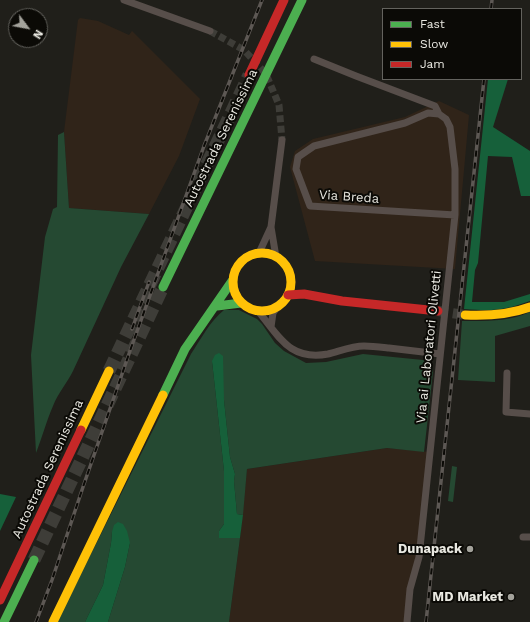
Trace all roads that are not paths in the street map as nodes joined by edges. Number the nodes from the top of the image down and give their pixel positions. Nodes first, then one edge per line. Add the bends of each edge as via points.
1 (124, 0) edge
2 (284, 0) edge
3 (302, 0) edge
4 (210, 31) tunnel mouth
5 (314, 59) dead end
6 (249, 75) tunnel mouth
7 (439, 114) junction
8 (282, 140) tunnel mouth
9 (455, 215) junction
10 (271, 227) junction
11 (259, 253) junction
12 (276, 256) junction
13 (232, 281) junction
14 (291, 282) junction
15 (163, 287) tunnel mouth
16 (304, 294) junction
17 (288, 295) junction
18 (241, 303) junction
19 (217, 306) junction
20 (278, 306) junction
21 (530, 307) edge
22 (258, 311) junction
23 (438, 311) tunnel mouth
24 (465, 315) tunnel mouth
25 (271, 327) junction
26 (440, 354) junction
27 (109, 371) tunnel mouth
28 (507, 373) dead end
29 (530, 414) edge
30 (34, 560) tunnel mouth
31 (0, 600) edge
32 (4, 622) edge
33 (54, 622) edge
34 (407, 622) edge

1 - 4 street
2 - 6 main road, Autostrada Serenissima
3 - 15 main road, Autostrada Serenissima
5 - 7 street, Via ai Laboratori Olivetti via 435,106
7 - 9 street, Via ai Laboratori Olivetti via 446,119 450,127 455,169
7 - 9 street, Via Breda via 428,113 405,123 314,146 298,157 296,169 310,206
8 - 10 street
9 - 26 street, Via ai Laboratori Olivetti
10 - 11 street
10 - 12 street
11 - 12 main road
11 - 13 main road via 243,259
12 - 14 main road via 287,268
13 - 18 main road via 233,289
13 - 19 main road
14 - 16 main road
14 - 17 main road
16 - 17 main road
16 - 23 main road via 342,301
17 - 20 main road
18 - 19 main road
18 - 22 main road
19 - 33 main road via 185,350
20 - 22 main road via 272,310
20 - 25 street via 273,313
21 - 24 main road via 495,316
22 - 25 street
25 - 26 street via 283,343 305,354 325,354 364,346
26 - 34 street, Via ai Laboratori Olivetti via 419,557 410,589
27 - 31 main road, Autostrada Serenissima
28 - 29 street via 506,412
30 - 32 main road

